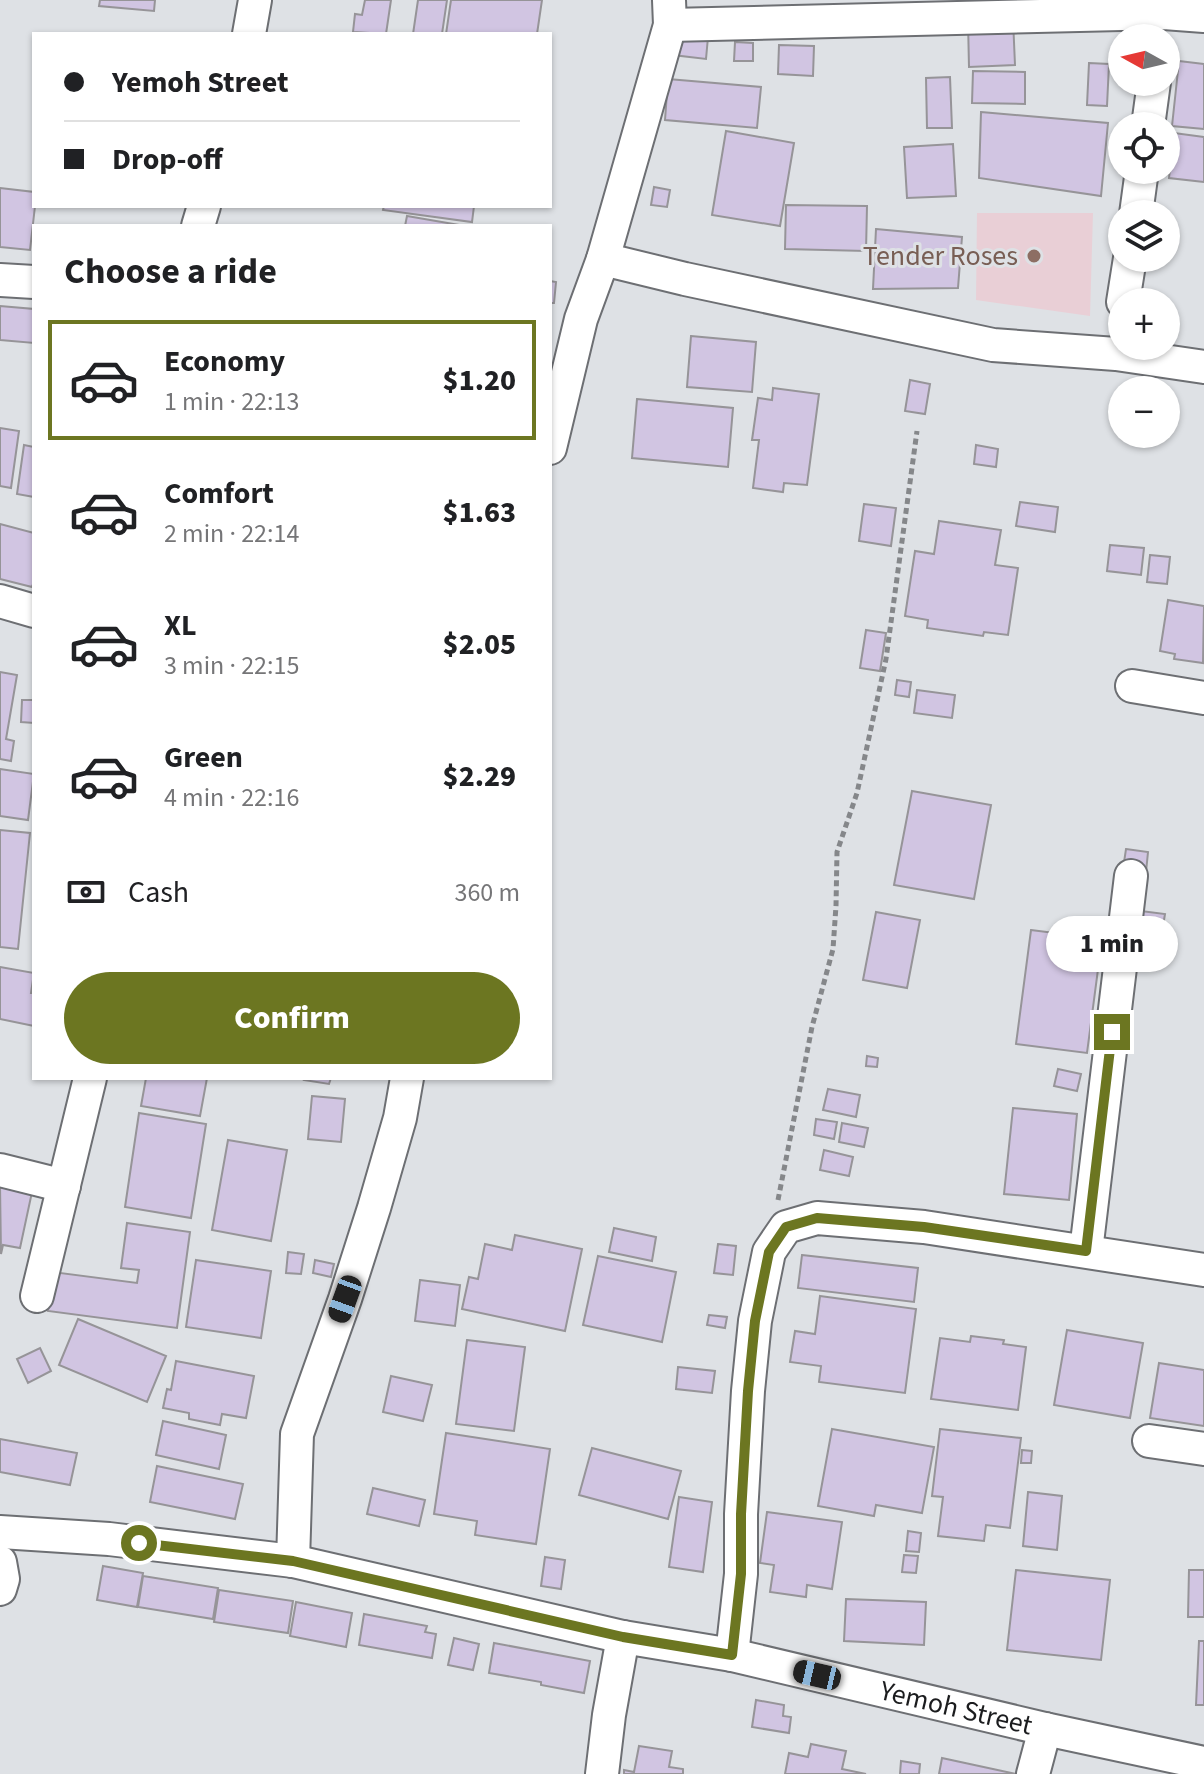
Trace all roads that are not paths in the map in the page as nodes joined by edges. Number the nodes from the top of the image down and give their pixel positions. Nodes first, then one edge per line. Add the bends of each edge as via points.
1 (255, 0) edge
2 (670, 12) edge
3 (1204, 16) edge
4 (1162, 17) edge
5 (249, 32) edge
6 (603, 259) junction
7 (0, 280) edge
8 (32, 282) edge
9 (1108, 353) edge
10 (1157, 360) edge
11 (1204, 367) edge
12 (552, 440) edge
13 (0, 601) edge
14 (32, 610) edge
15 (1132, 686) dead end
16 (1204, 698) edge
17 (1131, 876) dead end
18 (90, 1080) edge
19 (407, 1080) edge
20 (0, 1170) edge
21 (64, 1186) junction
22 (1086, 1251) junction
23 (1204, 1270) edge
24 (37, 1296) dead end
25 (1149, 1441) dead end
26 (1204, 1449) edge
27 (0, 1532) edge
28 (293, 1561) junction
29 (0, 1562) edge
30 (0, 1589) edge
31 (623, 1637) junction
32 (732, 1655) junction
33 (1045, 1729) junction
34 (1204, 1763) edge
35 (602, 1774) edge
36 (1033, 1774) edge

1 - 5 street
2 - 4 street
2 - 6 street
3 - 4 street
6 - 9 street via 993,345
6 - 12 street via 581,319
7 - 8 street
10 - 11 street
13 - 14 street
15 - 16 street
17 - 22 street
18 - 21 street
19 - 28 street via 374,1208 297,1434
20 - 21 street
21 - 24 street
22 - 23 street
22 - 32 street via 924,1227 817,1218 786,1227 769,1252 755,1321
25 - 26 street
27 - 28 street, Yemoh Street
28 - 31 street, Yemoh Street
29 - 30 street
31 - 32 street, Yemoh Street
31 - 35 street
32 - 33 street, Yemoh Street
33 - 34 street, Yemoh Street
33 - 36 street

